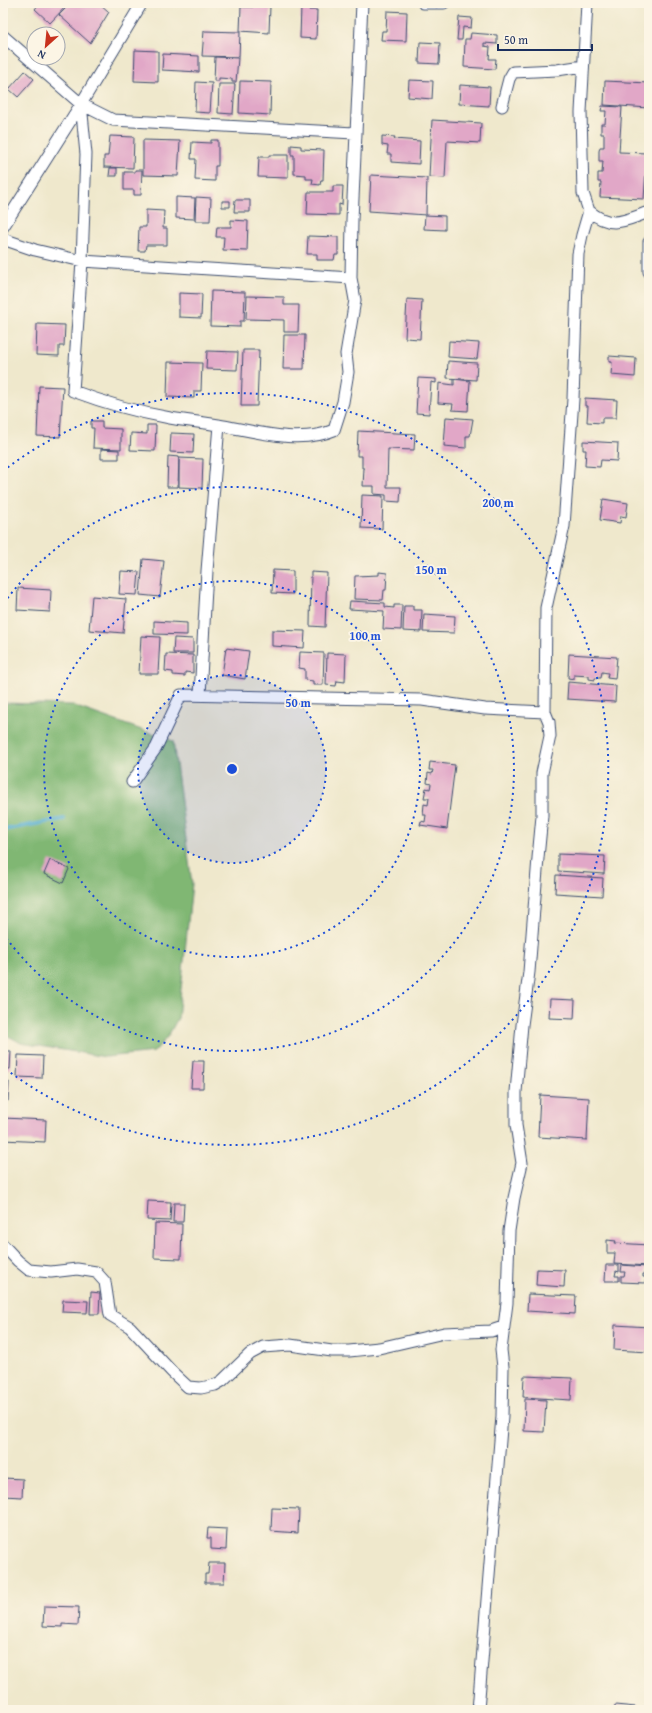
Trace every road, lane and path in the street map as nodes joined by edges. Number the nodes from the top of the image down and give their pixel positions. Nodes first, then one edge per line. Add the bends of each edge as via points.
1 (142, 3) edge
2 (362, 3) edge
3 (423, 3) edge
4 (444, 3) edge
5 (587, 3) edge
6 (3, 36) edge
7 (583, 66) junction
8 (81, 104) junction
9 (502, 106) dead end
10 (354, 133) junction
11 (589, 211) junction
12 (649, 212) edge
13 (3, 227) edge
14 (3, 239) edge
15 (649, 242) edge
16 (82, 261) junction
17 (649, 272) edge
18 (351, 278) junction
19 (219, 425) junction
20 (200, 695) junction
21 (545, 712) junction
22 (132, 782) dead end
23 (3, 1245) edge
24 (503, 1327) junction
25 (478, 1710) edge

1 - 8 street
2 - 10 street
3 - 4 street
5 - 7 street
6 - 8 street
7 - 9 street via 513,72
7 - 11 street via 583,193
8 - 10 street via 113,120
8 - 13 street
8 - 16 street via 86,154
10 - 18 street
11 - 12 street via 598,219 610,222 627,221
11 - 21 street via 578,254 573,399 564,526 546,608
14 - 16 street via 35,250
15 - 17 street
16 - 18 street
16 - 19 street via 73,391 121,407
18 - 19 street via 355,300 346,354 348,372 343,402 334,430 321,436 275,436
19 - 20 street
20 - 21 street via 422,700 485,709
20 - 22 street via 181,695 156,748
21 - 24 street via 549,722 549,745 542,773 542,816 516,1097 516,1125 522,1163 509,1231 507,1303
23 - 24 street via 29,1270 51,1272 77,1269 96,1272 105,1282 110,1315 130,1327 188,1386 201,1388 215,1385 250,1354 263,1347 290,1345 349,1351 379,1348 444,1333 491,1331
24 - 25 street via 502,1416

